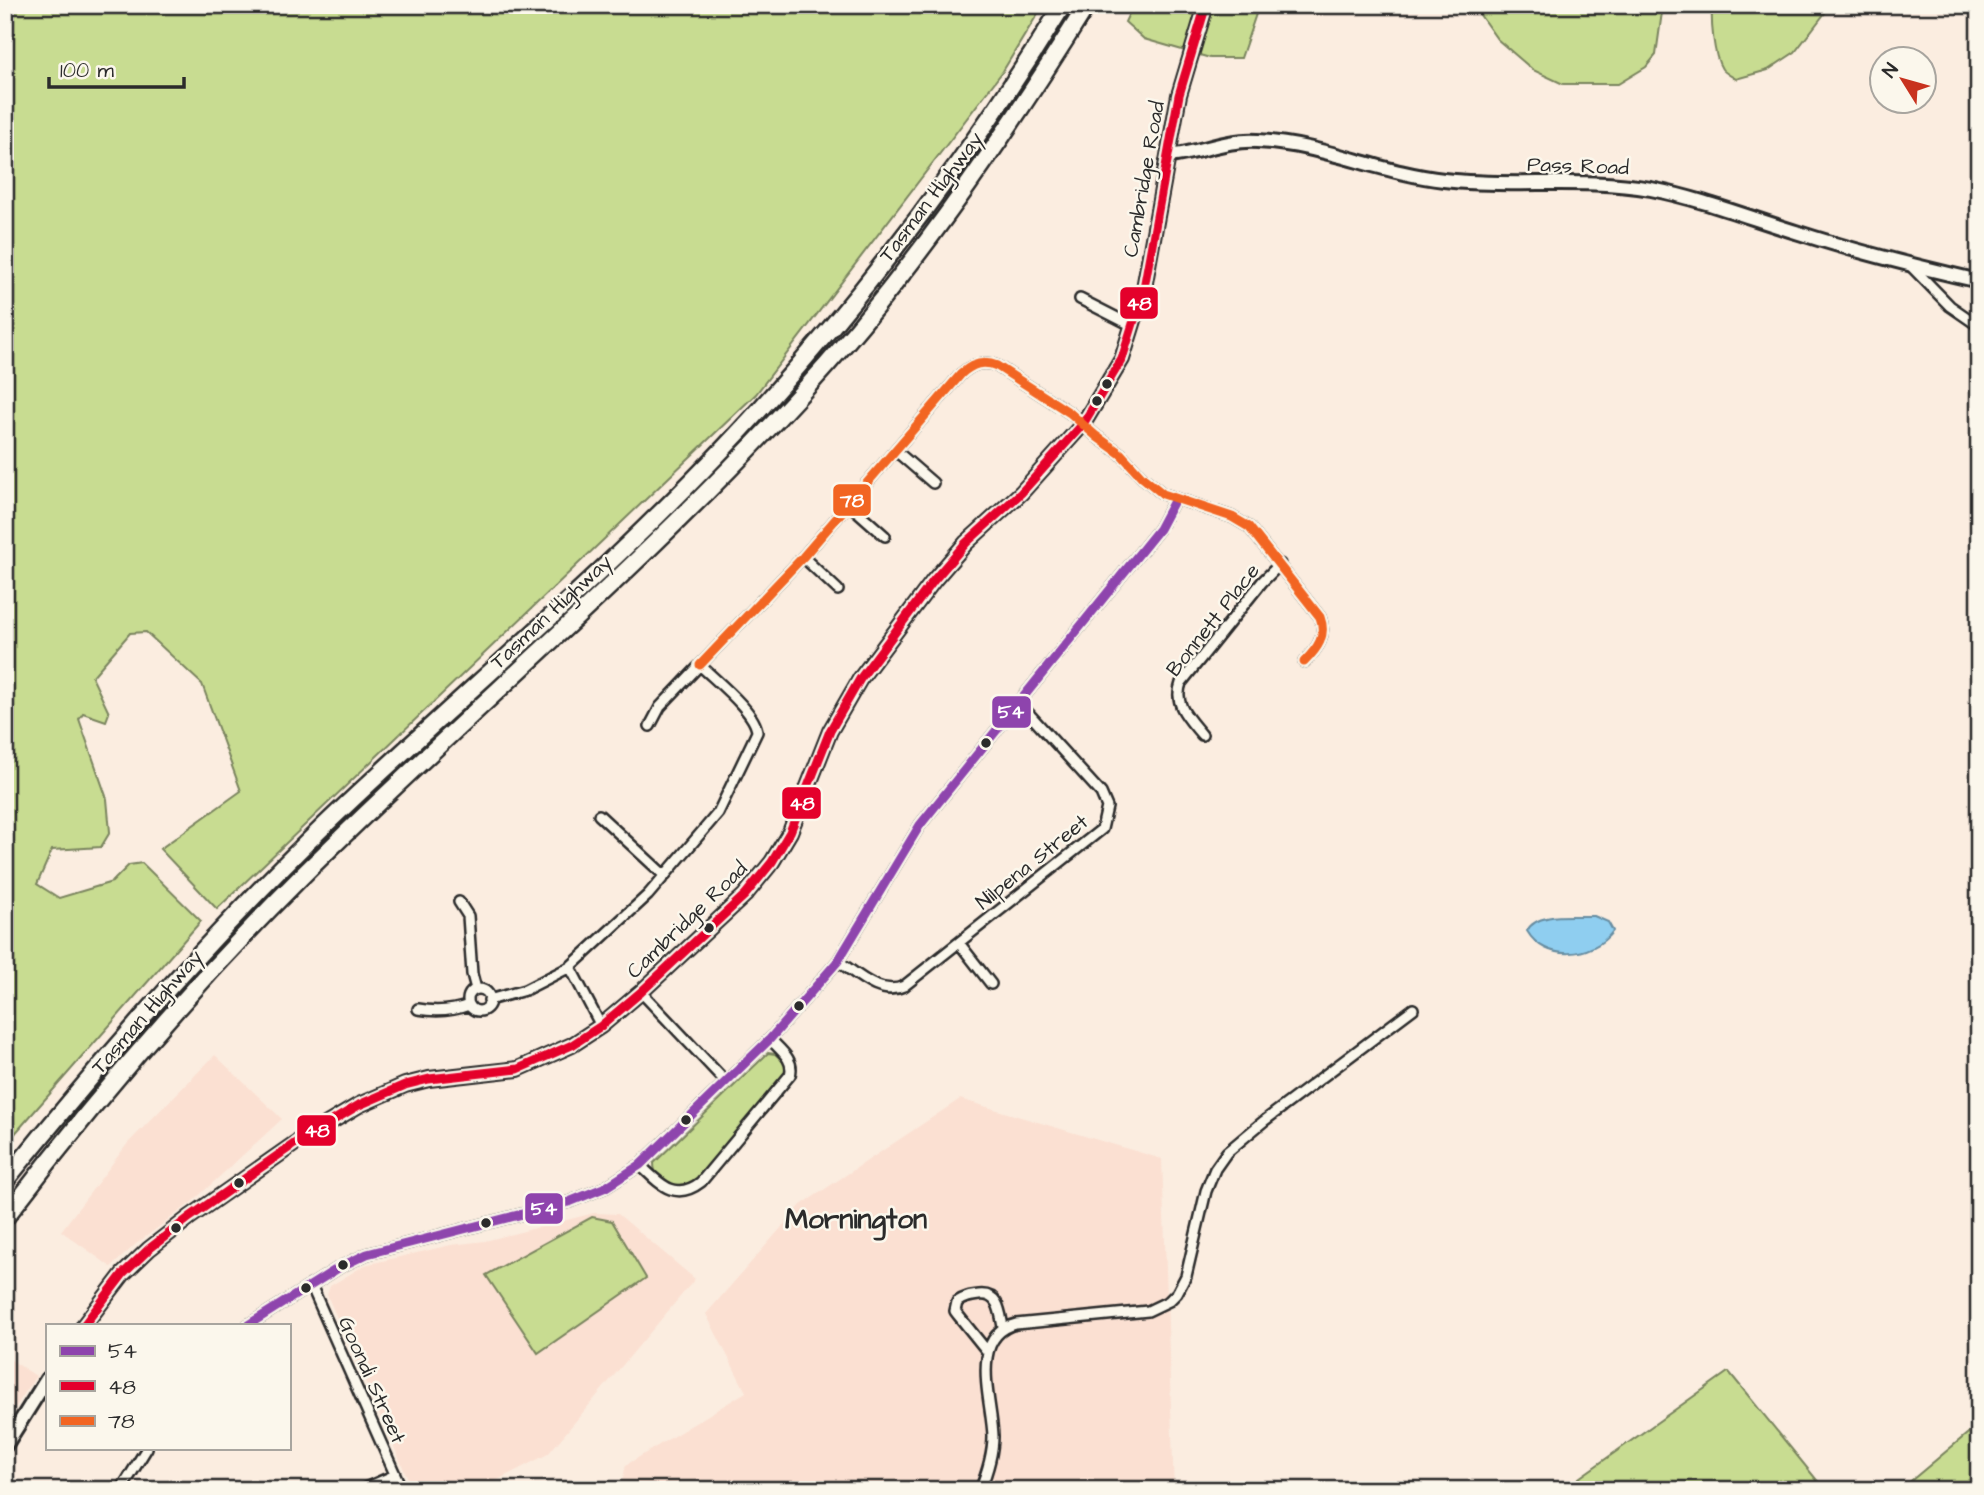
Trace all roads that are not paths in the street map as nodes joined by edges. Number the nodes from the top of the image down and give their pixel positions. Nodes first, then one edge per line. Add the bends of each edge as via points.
1 (1063, 5) edge
2 (1087, 5) edge
3 (1206, 5) edge
4 (1169, 156) junction
5 (1909, 264) junction
6 (1979, 281) edge
7 (1080, 299) dead end
8 (1133, 326) junction
9 (1979, 326) edge
10 (1083, 425) junction
11 (895, 451) junction
12 (933, 482) dead end
13 (1175, 499) junction
14 (850, 505) junction
15 (885, 536) dead end
16 (803, 557) junction
17 (1280, 564) junction
18 (838, 590) dead end
19 (1304, 662) dead end
20 (700, 665) junction
21 (1020, 704) junction
22 (650, 726) dead end
23 (1202, 734) dead end
24 (599, 815) dead end
25 (665, 876) junction
26 (459, 902) dead end
27 (960, 943) junction
28 (838, 961) junction
29 (570, 967) junction
30 (991, 984) dead end
31 (476, 989) junction
32 (641, 992) junction
33 (489, 1000) junction
34 (469, 1005) junction
35 (418, 1009) dead end
36 (1412, 1009) dead end
37 (601, 1026) junction
38 (770, 1039) junction
39 (725, 1081) junction
40 (640, 1165) junction
41 (5, 1181) edge
42 (5, 1218) edge
43 (311, 1285) junction
44 (85, 1324) edge
45 (250, 1324) edge
46 (1003, 1327) junction
47 (987, 1351) junction
48 (46, 1381) edge
49 (5, 1446) edge
50 (146, 1450) edge
51 (395, 1475) junction
52 (121, 1490) edge
53 (361, 1490) edge
54 (402, 1490) edge
55 (980, 1490) edge

1 - 41 highway, Tasman Highway via 985,128 899,244 763,406 671,502 322,828 179,976
2 - 42 highway, Tasman Highway via 945,216 799,396 669,531 369,810 214,967 97,1101
3 - 4 main road, Cambridge Road via 1179,95
4 - 5 main road, Pass Road via 1229,142 1256,141 1444,180 1621,184 1706,203
4 - 8 main road, Cambridge Road
5 - 6 main road, Pass Road
5 - 9 street via 1951,306
7 - 8 street
8 - 10 main road, Cambridge Road via 1122,359
10 - 11 street via 997,366 977,364 961,374
10 - 13 street via 1121,454 1151,486
10 - 32 main road, Cambridge Road via 958,552 867,668 830,731 790,832 772,862 745,895
11 - 12 street
11 - 14 street
13 - 17 street via 1241,521
13 - 21 street via 1159,530
14 - 15 street
14 - 16 street
16 - 18 street
16 - 20 street
17 - 19 street via 1323,624 1322,638
17 - 23 street, Bonnett Place via 1181,683 1179,703
20 - 22 street via 660,707
20 - 25 street via 749,713 757,732 718,813
21 - 27 street, Nilpena Street via 1101,793 1108,807 1105,823
21 - 28 street via 920,825
24 - 25 street
25 - 29 street
26 - 31 street via 468,916
27 - 28 street, Nilpena Street via 894,990 876,987
27 - 30 street
28 - 38 street
29 - 33 street via 525,990
29 - 37 street
31 - 33 street via 485,992
31 - 34 street via 469,995
32 - 37 main road, Cambridge Road
32 - 39 street
33 - 34 street via 481,1010
34 - 35 street
36 - 46 street via 1227,1152 1206,1191 1186,1276 1169,1301 1148,1311
37 - 44 main road, Cambridge Road via 572,1045 518,1069 405,1085 340,1115 149,1249
38 - 39 street
38 - 40 street via 789,1060 790,1076 701,1182 689,1190 673,1191
39 - 40 street
40 - 43 street via 590,1195 367,1254
43 - 45 street
43 - 51 street, Goondi Street
46 - 47 street
46 - 47 street via 998,1303 990,1296 964,1297 957,1302 955,1311
47 - 55 street via 993,1437
48 - 49 main road
50 - 52 street
51 - 53 street
51 - 54 street, Goondi Street

